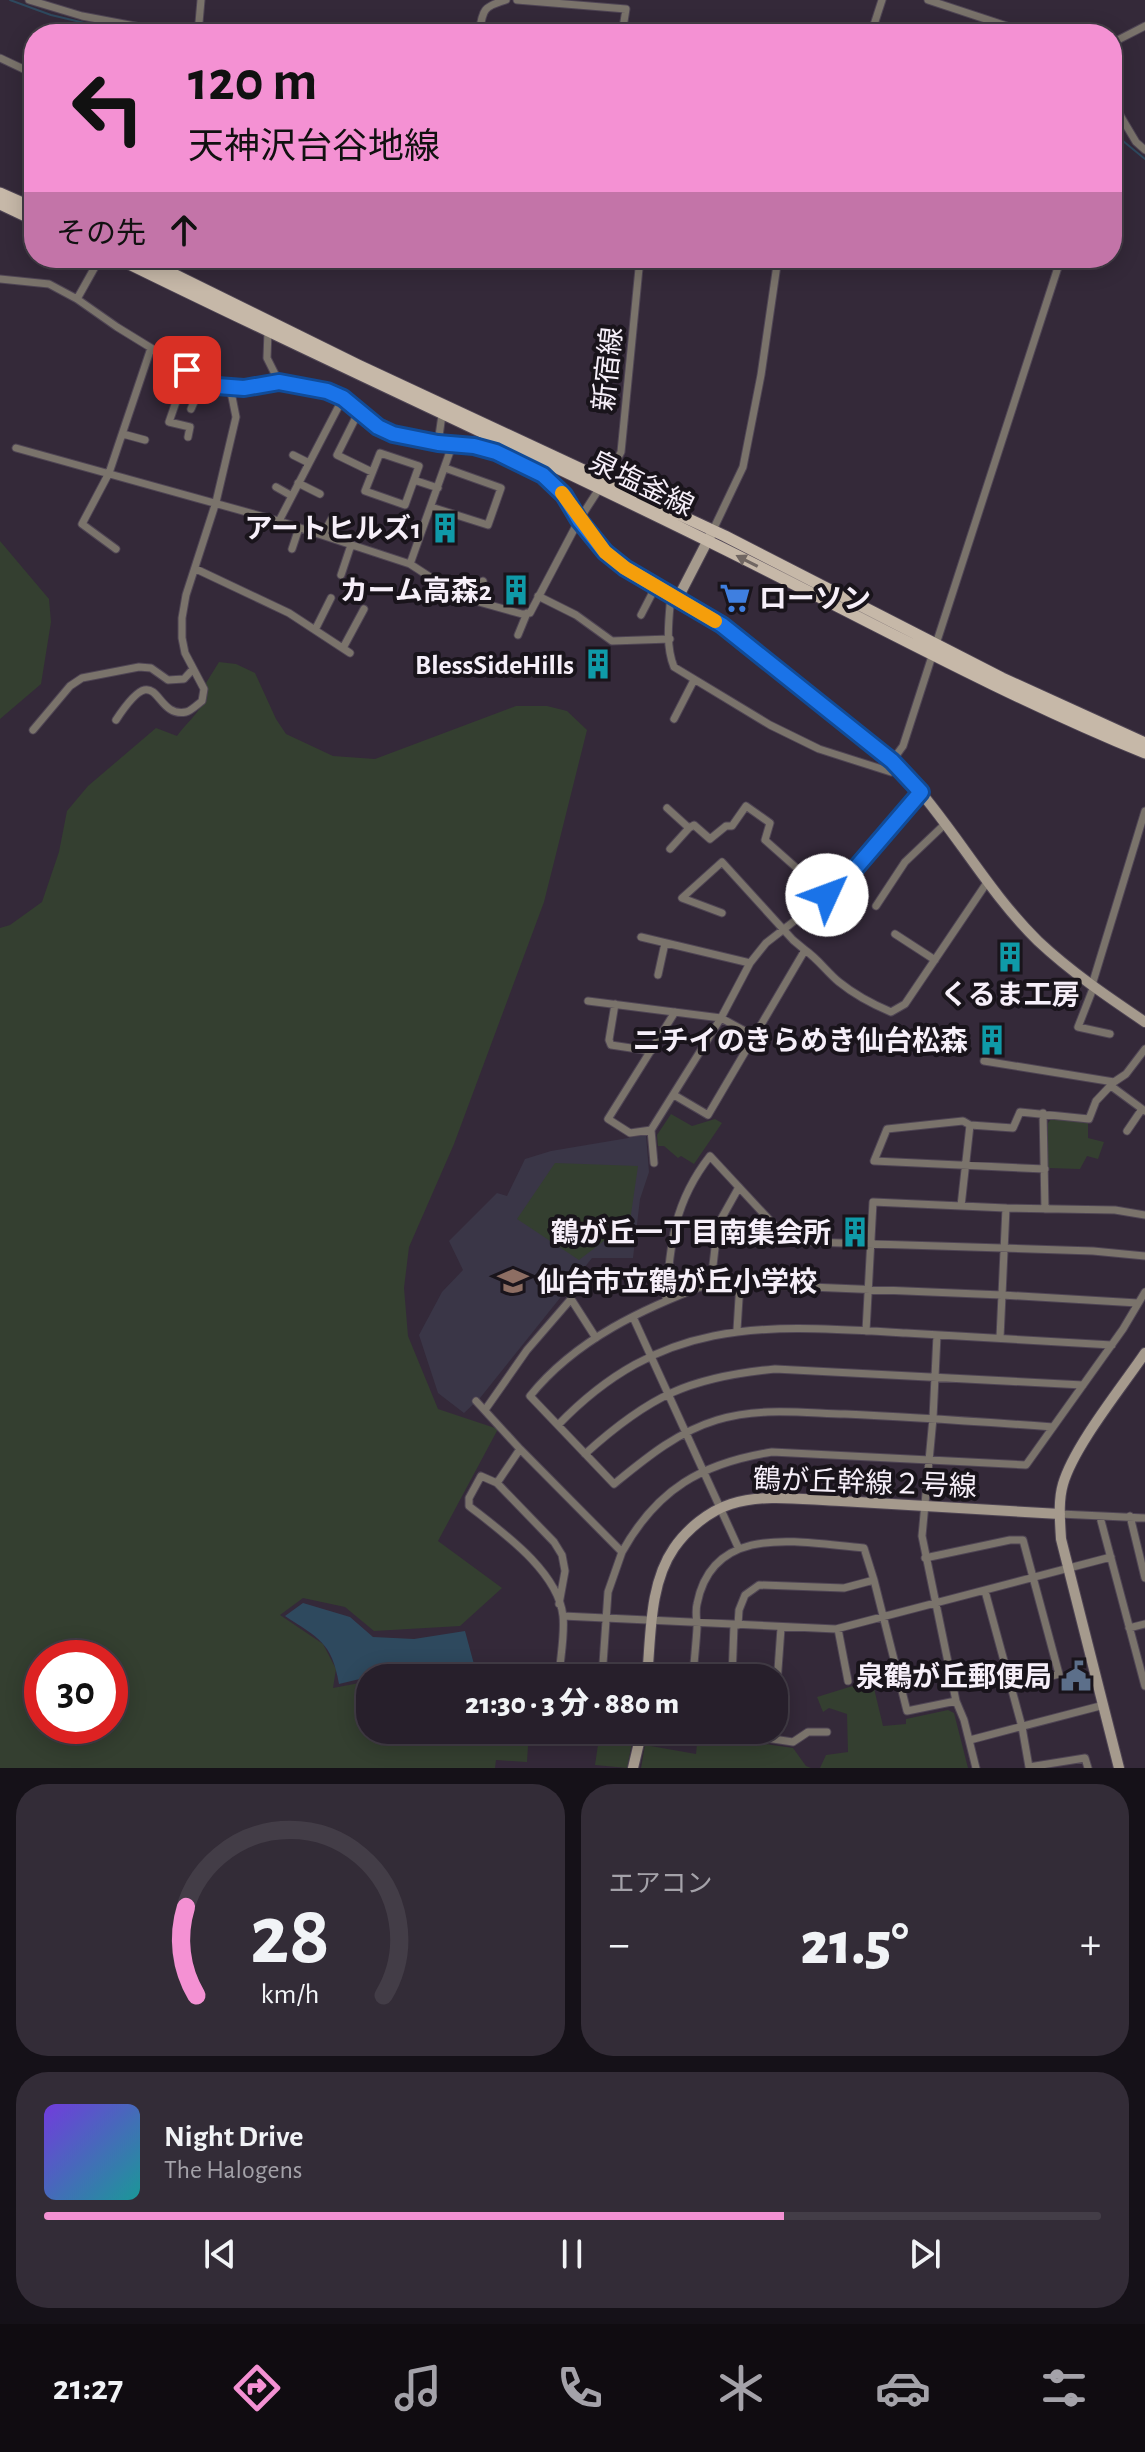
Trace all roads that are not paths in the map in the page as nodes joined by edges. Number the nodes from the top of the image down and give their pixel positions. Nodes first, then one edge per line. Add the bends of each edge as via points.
1 (29, 0) edge
2 (201, 0) edge
3 (506, 0) edge
4 (517, 0) edge
5 (882, 0) edge
6 (928, 0) edge
7 (627, 4) edge
8 (124, 24) edge
9 (199, 24) edge
10 (481, 24) edge
11 (624, 24) edge
12 (874, 24) edge
13 (991, 24) edge
14 (1145, 26) edge
15 (1122, 38) edge
16 (0, 58) edge
17 (24, 69) edge
18 (1122, 118) edge
19 (1145, 150) edge
20 (0, 193) edge
21 (0, 204) edge
22 (24, 204) edge
23 (24, 215) edge
24 (94, 268) edge
25 (138, 268) edge
26 (161, 268) edge
27 (639, 268) edge
28 (777, 268) edge
29 (1058, 268) edge
30 (0, 279) edge
31 (77, 299) junction
32 (268, 331) junction
33 (151, 348) junction
34 (187, 370) junction
35 (204, 379) junction
36 (279, 382) junction
37 (230, 387) junction
38 (343, 398) junction
39 (191, 409) dead end
40 (359, 411) junction
41 (442, 415) junction
42 (123, 434) junction
43 (188, 437) dead end
44 (145, 440) dead end
45 (438, 443) junction
46 (453, 443) junction
47 (16, 448) dead end
48 (293, 455) dead end
49 (309, 463) junction
50 (445, 468) junction
51 (372, 472) junction
52 (109, 473) junction
53 (414, 480) junction
54 (298, 483) junction
55 (603, 485) junction
56 (276, 487) dead end
57 (438, 488) junction
58 (320, 494) dead end
59 (292, 496) junction
60 (216, 502) junction
61 (431, 507) junction
62 (332, 518) dead end
63 (579, 520) junction
64 (279, 521) junction
65 (299, 528) junction
66 (323, 535) junction
67 (710, 536) junction
68 (351, 545) junction
69 (116, 549) dead end
70 (292, 549) dead end
71 (410, 564) junction
72 (196, 569) junction
73 (341, 575) dead end
74 (483, 581) dead end
75 (656, 586) junction
76 (538, 596) junction
77 (674, 597) junction
78 (331, 598) dead end
79 (476, 601) junction
80 (364, 609) dead end
81 (527, 613) junction
82 (641, 615) dead end
83 (315, 630) junction
84 (518, 635) dead end
85 (670, 639) junction
86 (935, 649) junction
87 (193, 669) junction
88 (694, 680) junction
89 (674, 719) dead end
90 (116, 720) dead end
91 (33, 730) dead end
92 (1145, 743) edge
93 (1145, 753) edge
94 (892, 761) junction
95 (901, 770) junction
96 (921, 792) junction
97 (667, 808) dead end
98 (1145, 811) edge
99 (945, 824) junction
100 (689, 828) junction
101 (670, 849) dead end
102 (988, 881) junction
103 (827, 895) junction
104 (876, 906) dead end
105 (722, 913) dead end
106 (785, 930) junction
107 (895, 934) dead end
108 (641, 937) dead end
109 (665, 943) junction
110 (805, 950) junction
111 (935, 960) junction
112 (750, 963) junction
113 (658, 975) dead end
114 (1093, 985) junction
115 (588, 1001) dead end
116 (615, 1004) junction
117 (675, 1012) junction
118 (721, 1018) junction
119 (1145, 1022) edge
120 (1110, 1034) dead end
121 (754, 1036) junction
122 (1145, 1049) edge
123 (651, 1051) junction
124 (984, 1061) dead end
125 (1113, 1084) junction
126 (674, 1095) junction
127 (1144, 1110) edge
128 (1043, 1113) junction
129 (970, 1125) junction
130 (651, 1130) junction
131 (1127, 1131) dead end
132 (654, 1163) dead end
133 (964, 1165) junction
134 (1045, 1169) junction
135 (739, 1187) junction
136 (961, 1206) junction
137 (1006, 1208) junction
138 (1045, 1209) junction
139 (1145, 1215) edge
140 (716, 1239) junction
141 (789, 1241) junction
142 (870, 1245) junction
143 (1004, 1249) junction
144 (1145, 1256) edge
145 (740, 1282) junction
146 (711, 1283) junction
147 (868, 1289) junction
148 (1145, 1292) edge
149 (1002, 1295) junction
150 (666, 1300) junction
151 (1138, 1303) junction
152 (633, 1317) junction
153 (737, 1330) junction
154 (866, 1331) junction
155 (937, 1335) junction
156 (596, 1338) junction
157 (1000, 1338) junction
158 (1112, 1345) junction
159 (1145, 1353) edge
160 (651, 1356) junction
161 (936, 1377) junction
162 (1083, 1385) junction
163 (667, 1394) junction
164 (476, 1401) dead end
165 (485, 1410) junction
166 (933, 1418) junction
167 (558, 1425) junction
168 (1053, 1427) junction
169 (687, 1432) junction
170 (520, 1449) junction
171 (585, 1454) junction
172 (929, 1461) junction
173 (703, 1470) junction
174 (497, 1483) junction
175 (923, 1506) junction
176 (720, 1509) junction
177 (1060, 1514) junction
178 (1130, 1516) junction
179 (1100, 1517) junction
180 (1145, 1518) edge
181 (738, 1547) junction
182 (622, 1552) junction
183 (1111, 1557) junction
184 (925, 1558) junction
185 (1068, 1568) junction
186 (1033, 1578) junction
187 (1145, 1578) edge
188 (874, 1580) junction
189 (985, 1591) junction
190 (559, 1604) junction
191 (935, 1604) junction
192 (563, 1616) junction
193 (605, 1618) junction
194 (884, 1618) junction
195 (652, 1621) junction
196 (697, 1623) junction
197 (1145, 1624) edge
198 (736, 1625) junction
199 (781, 1628) junction
200 (1129, 1628) junction
201 (838, 1629) junction
202 (560, 1664) edge
203 (603, 1664) edge
204 (648, 1664) edge
205 (694, 1664) edge
206 (733, 1664) edge
207 (778, 1664) edge
208 (848, 1681) dead end
209 (1145, 1686) edge
210 (1011, 1687) junction
211 (956, 1701) junction
212 (1104, 1705) junction
213 (1022, 1727) junction
214 (827, 1732) dead end
215 (970, 1740) junction
216 (788, 1741) edge
217 (639, 1744) edge
218 (633, 1768) edge
219 (976, 1768) edge
220 (1029, 1768) edge
221 (1088, 1768) edge
222 (1119, 1768) edge

1 - 8 street
2 - 9 street
3 - 10 street via 488,5
4 - 7 street
5 - 12 street
6 - 13 street
7 - 11 street
14 - 15 street
16 - 17 street
18 - 19 street
20 - 22 main road
21 - 23 main road
24 - 31 street
25 - 32 main road, 泉塩釜線
26 - 55 main road, 泉塩釜線
27 - 55 street, 新宿線 via 621,452
28 - 67 street via 743,467
29 - 86 street
30 - 31 street via 49,284
31 - 33 street
32 - 36 street via 267,358
32 - 41 main road, 泉塩釜線
33 - 34 street
33 - 42 street
34 - 35 street
34 - 43 street via 169,422 190,427
35 - 37 street
35 - 39 street
36 - 37 street
36 - 38 street
37 - 60 street via 236,417
38 - 40 street
38 - 49 street
40 - 45 street via 393,434
40 - 51 street via 337,455
41 - 45 street
41 - 55 main road, 泉塩釜線
42 - 44 street
42 - 52 street
45 - 46 street
46 - 50 street
46 - 63 street via 496,452 543,475
47 - 52 street
48 - 49 street
49 - 54 street
50 - 57 street
50 - 61 street via 501,488 488,525
51 - 53 street via 380,453 419,466
51 - 53 street via 365,491 405,505
52 - 60 street
52 - 69 street via 82,524
53 - 57 street
54 - 58 street
54 - 59 street
55 - 63 street, 新宿線
55 - 67 main road, 泉塩釜線
56 - 59 street
57 - 61 street
59 - 64 street
60 - 64 street
60 - 72 street
61 - 71 street
62 - 66 street
63 - 75 street via 605,552
63 - 76 street, 新宿線
64 - 65 street
65 - 66 street
65 - 70 street
66 - 68 street
67 - 77 street
67 - 86 main road, 泉塩釜線
68 - 71 street
68 - 73 street
71 - 79 street
72 - 83 street
72 - 87 street via 182,618 182,638
74 - 79 street
75 - 77 street
75 - 82 street
76 - 81 street, 新宿線
76 - 85 street via 612,641
77 - 85 street
77 - 94 street via 758,652
78 - 83 street
79 - 81 street
80 - 83 street via 346,650
81 - 84 street, 新宿線
85 - 88 street via 674,667
86 - 92 main road, 泉塩釜線
86 - 93 main road, 泉塩釜線 via 1018,696
86 - 94 street via 903,746
87 - 90 street via 204,689 202,701 187,712 174,711 145,689 133,694
87 - 91 street via 184,679 168,680 139,667 82,678
88 - 89 street
88 - 95 street via 819,749 891,772
94 - 95 street
95 - 96 street
96 - 99 street
96 - 103 street
97 - 100 street
98 - 114 street
99 - 102 street
99 - 104 street via 905,862
100 - 101 street
100 - 103 street via 694,825 710,839 732,826 746,806 770,823 765,840
102 - 111 street
102 - 114 street via 1038,940
103 - 106 street
105 - 106 street via 682,898 722,862
106 - 110 street
106 - 112 street
107 - 111 street
108 - 109 street
109 - 112 street
109 - 113 street
110 - 111 street via 870,1004 891,1012 905,1004
110 - 121 street
112 - 118 street
114 - 119 street
114 - 120 street via 1078,1027
115 - 116 street
116 - 117 street
116 - 123 street via 611,1045
117 - 118 street
117 - 123 street
118 - 121 street
118 - 126 street
121 - 126 street via 708,1115
122 - 125 street
123 - 130 street via 608,1119 630,1133
124 - 125 street
125 - 127 street
125 - 128 street via 1096,1101 1089,1119
126 - 130 street
127 - 131 street
128 - 129 street via 1020,1112 1013,1128
128 - 134 street
129 - 133 street
129 - 133 street via 947,1121 887,1129 874,1161
130 - 132 street
133 - 134 street
133 - 136 street
134 - 138 street
135 - 140 street
135 - 141 street
135 - 150 street via 710,1156 694,1177 673,1228
136 - 137 street
136 - 142 street via 873,1202
137 - 138 street
137 - 143 street
138 - 139 street
140 - 141 street
140 - 146 street
141 - 142 street
142 - 143 street
142 - 147 street
143 - 144 street
143 - 149 street
145 - 146 street
145 - 147 street
145 - 153 street
146 - 150 street
147 - 149 street
147 - 154 street
148 - 151 street
149 - 151 street
149 - 157 street
150 - 152 street
151 - 158 street
152 - 156 street
152 - 160 street
153 - 154 street
153 - 160 street
154 - 155 street
155 - 157 street
155 - 161 street
156 - 165 street via 571,1299
156 - 167 street via 547,1375 530,1396
157 - 158 street
158 - 162 street
159 - 177 street via 1076,1457 1063,1483
160 - 163 street
160 - 167 street via 595,1390
161 - 162 street
161 - 163 street via 775,1369 728,1373
161 - 166 street
162 - 168 street
163 - 169 street
163 - 171 street via 638,1410
164 - 165 street
165 - 170 street
166 - 168 street
166 - 169 street via 759,1411
166 - 172 street
167 - 171 street
168 - 172 street via 1026,1465
169 - 171 street via 614,1484
169 - 173 street
170 - 174 street
170 - 182 street
172 - 173 street via 772,1452
172 - 175 street
173 - 176 street
173 - 182 street via 656,1504
174 - 190 street via 562,1555
174 - 190 street via 481,1476 469,1506 541,1569
175 - 176 street, 鶴が丘幹線２号線 via 758,1499
175 - 177 street, 鶴が丘幹線２号線
175 - 184 street
176 - 181 street
176 - 195 street, 鶴が丘幹線２号線 via 673,1548 659,1577
177 - 179 street
177 - 185 street
178 - 179 street
178 - 180 street
178 - 187 street
179 - 183 street
181 - 188 street via 764,1542 864,1548
181 - 196 street via 718,1561 703,1582
182 - 193 street
183 - 185 street
183 - 200 street
184 - 186 street via 1023,1540
184 - 191 street
185 - 186 street
185 - 212 street
186 - 189 street
186 - 210 street via 1059,1674
188 - 194 street
188 - 198 street via 844,1588 759,1585 745,1595
189 - 191 street
189 - 210 street
190 - 192 street
191 - 194 street
191 - 211 street
192 - 193 street
192 - 202 street
193 - 195 street
193 - 203 street
194 - 201 street
194 - 211 street via 907,1711
195 - 196 street
195 - 204 street, 鶴が丘幹線２号線
196 - 198 street
196 - 205 street
197 - 200 street
198 - 199 street
198 - 206 street
199 - 201 street
199 - 207 street
200 - 209 street
201 - 208 street
210 - 213 street
211 - 215 street
212 - 213 street
212 - 222 street
213 - 215 street
213 - 220 street
214 - 216 street via 808,1732
215 - 219 street
217 - 218 street
220 - 221 street via 1085,1758

